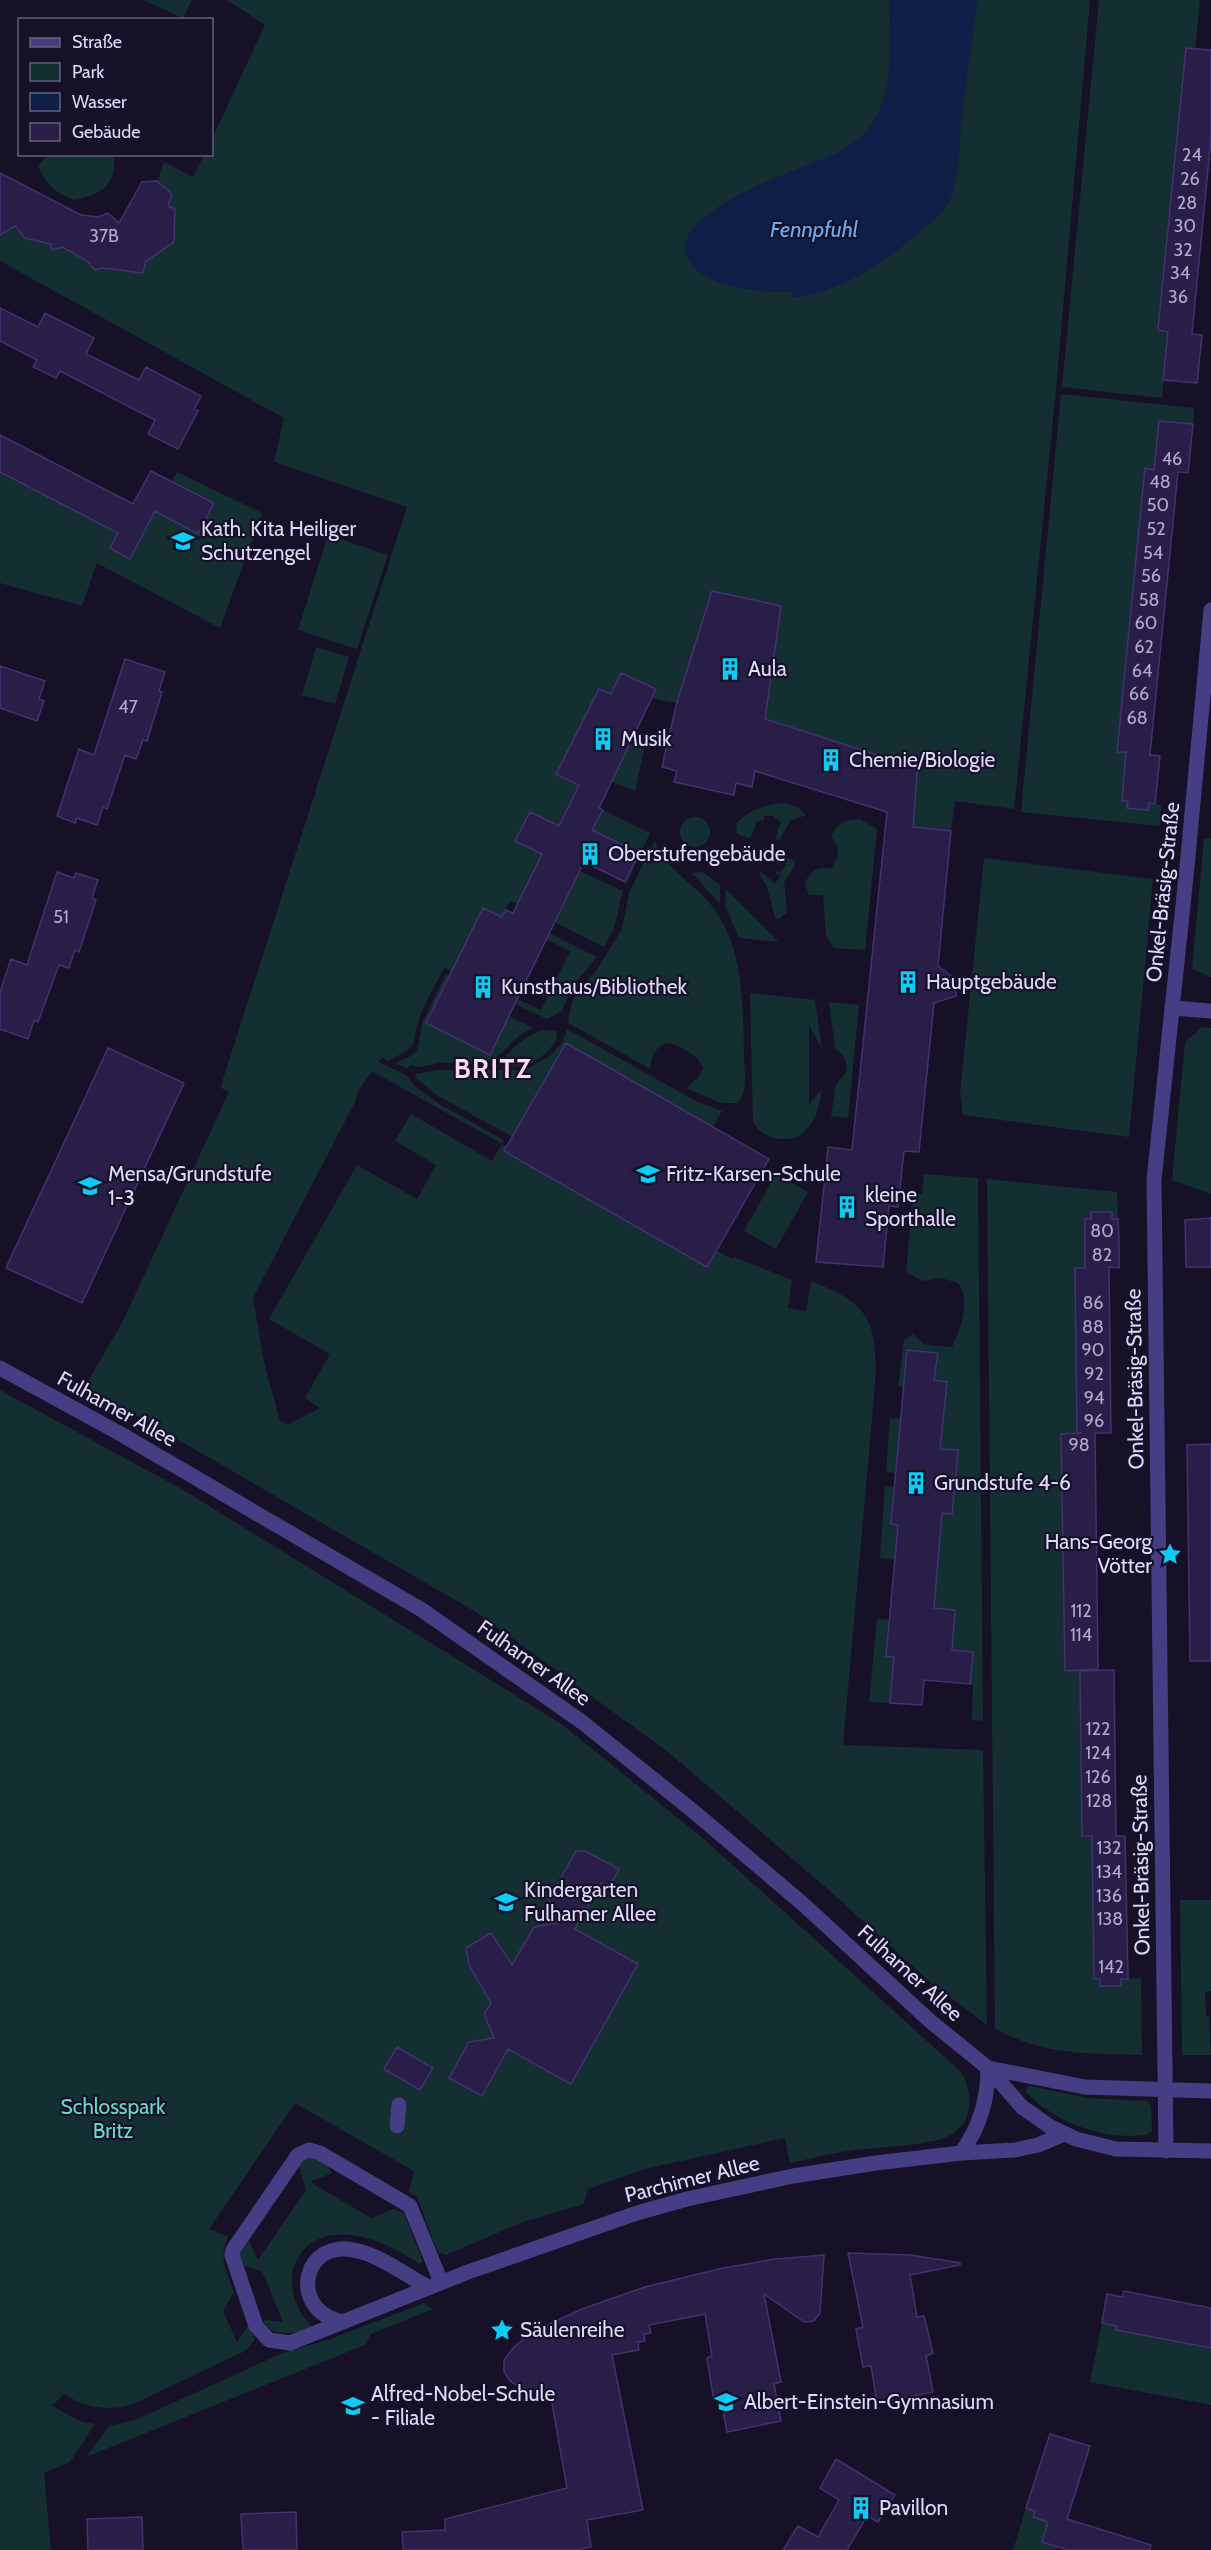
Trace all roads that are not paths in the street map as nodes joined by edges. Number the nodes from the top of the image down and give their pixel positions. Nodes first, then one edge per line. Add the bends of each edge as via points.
1 (1211, 610) edge
2 (1172, 1008) junction
3 (1211, 1011) edge
4 (0, 1368) edge
5 (988, 2068) junction
6 (1164, 2091) junction
7 (1211, 2091) edge
8 (399, 2105) dead end
9 (397, 2126) dead end
10 (1064, 2134) junction
11 (1166, 2151) junction
12 (1211, 2151) edge
13 (962, 2153) junction
14 (435, 2285) junction
15 (344, 2322) junction

1 - 2 street, Onkel-Bräsig-Straße
2 - 3 street
2 - 6 street, Onkel-Bräsig-Straße via 1154,1180
4 - 5 street, Fulhamer Allee via 422,1610 582,1722 795,1897 930,2021
5 - 6 street via 1085,2086
5 - 10 street via 1022,2107
5 - 13 street via 982,2113
6 - 7 street
6 - 11 street, Onkel-Bräsig-Straße
8 - 9 street
10 - 11 street via 1097,2146
10 - 13 street, Parchimer Allee via 1015,2150
11 - 12 street
13 - 14 street, Parchimer Allee via 793,2176 687,2199
14 - 15 street, Parchimer Allee
14 - 15 street via 370,2255 345,2248 332,2250 314,2264 308,2291 320,2313
14 - 15 street, Parchimer Allee via 410,2206 309,2150 298,2155 233,2250 232,2260 256,2326 270,2340 290,2343

